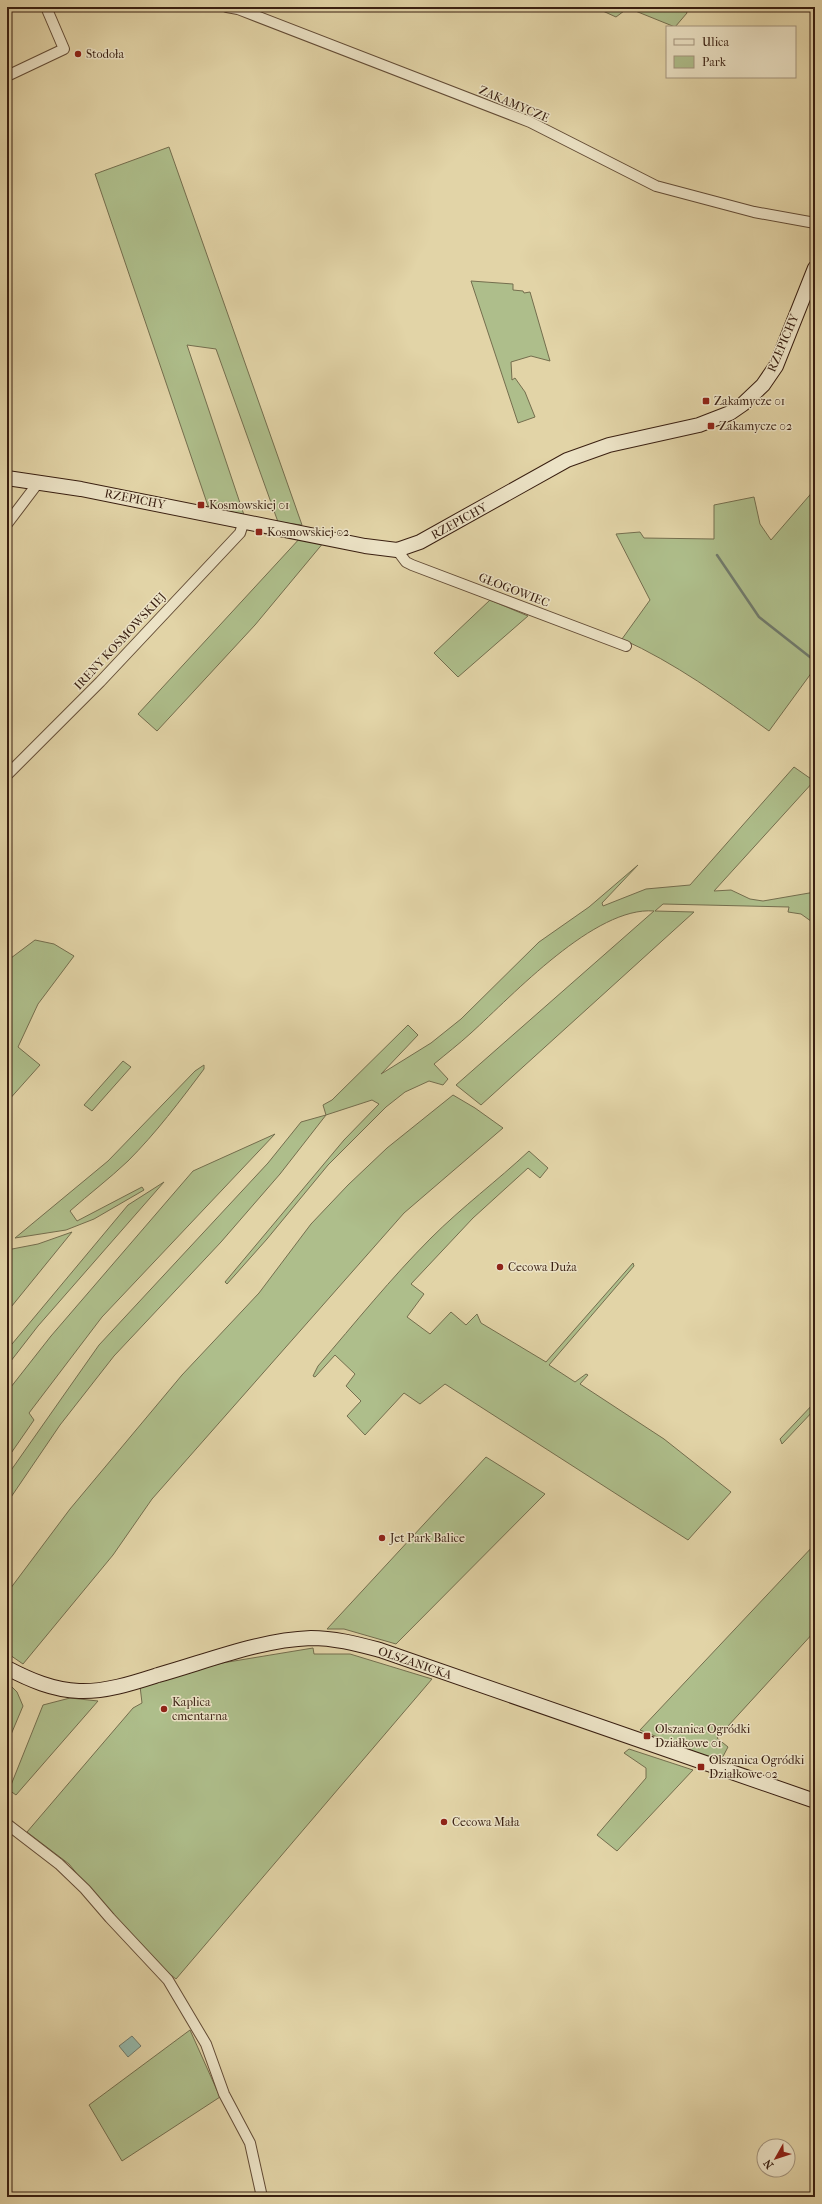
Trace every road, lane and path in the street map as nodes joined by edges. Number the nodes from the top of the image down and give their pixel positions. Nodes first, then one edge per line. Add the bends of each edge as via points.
1 (46, 7) edge
2 (227, 7) edge
3 (256, 11) edge
4 (7, 76) edge
5 (815, 223) edge
6 (815, 268) edge
7 (7, 478) edge
8 (38, 483) junction
9 (244, 521) junction
10 (7, 524) edge
11 (397, 550) junction
12 (626, 646) dead end
13 (7, 775) edge
14 (7, 1668) edge
15 (815, 1801) edge
16 (7, 1824) edge
17 (262, 2197) edge

1 - 4 street via 64,49
2 - 3 street, ZAKAMYCZE
3 - 5 street, ZAKAMYCZE via 530,122 656,186 754,212
6 - 11 street, RZEPICHY via 776,366 758,390 734,410 699,425 604,446 567,460 426,539
7 - 8 street, RZEPICHY
8 - 9 street, RZEPICHY
8 - 10 street
9 - 11 street, RZEPICHY via 365,546
9 - 13 street, IRENY KOSMOWSKIEJ via 240,533 97,685
11 - 12 street, GŁOGOWIEC via 406,562 412,565
14 - 15 street, OLSZANICKA via 49,1686 89,1691 125,1684 269,1644 312,1638 344,1641 380,1650
16 - 17 street via 59,1864 85,1889 168,1980 206,2044 224,2094 250,2143

